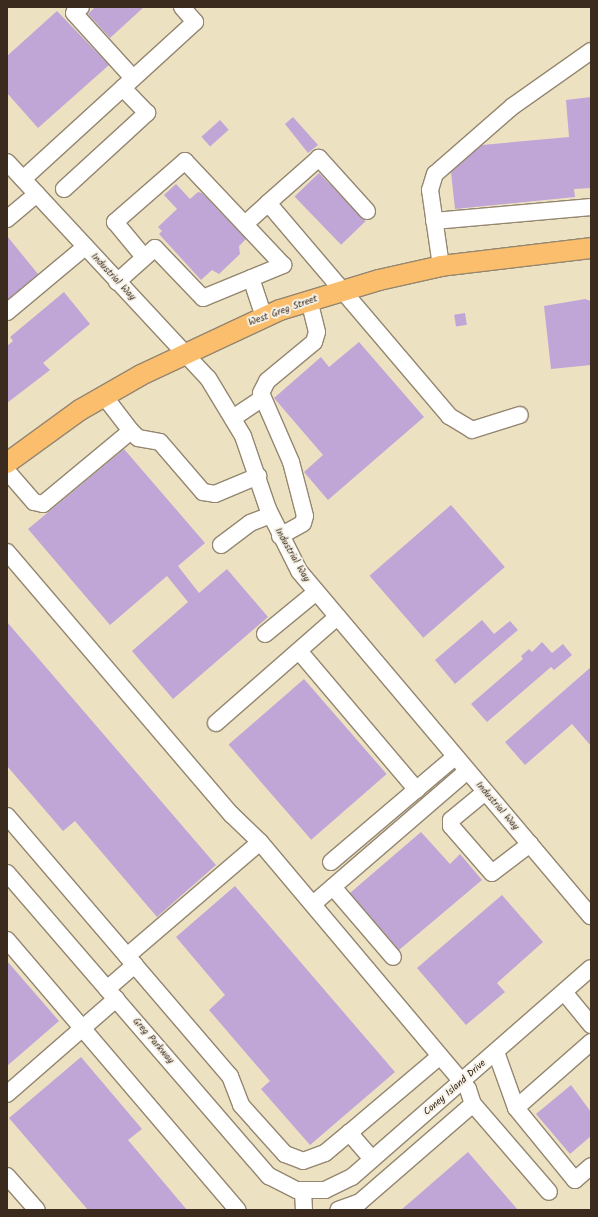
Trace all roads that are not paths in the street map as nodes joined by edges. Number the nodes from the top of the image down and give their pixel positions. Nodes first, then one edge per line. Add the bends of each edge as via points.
1 (81, 7) edge
2 (182, 7) edge
3 (591, 51) edge
4 (128, 83) junction
5 (7, 162) edge
6 (23, 179) junction
7 (64, 189) dead end
8 (37, 194) junction
9 (268, 203) junction
10 (591, 207) edge
11 (367, 211) dead end
12 (7, 219) edge
13 (434, 221) junction
14 (245, 224) junction
15 (85, 248) junction
16 (591, 248) edge
17 (144, 257) junction
18 (441, 266) junction
19 (251, 278) junction
20 (117, 282) junction
21 (344, 290) junction
22 (309, 301) junction
23 (7, 312) edge
24 (264, 317) junction
25 (183, 353) junction
26 (104, 396) junction
27 (263, 398) junction
28 (520, 415) dead end
29 (233, 418) junction
30 (131, 431) junction
31 (7, 463) edge
32 (7, 471) edge
33 (258, 476) junction
34 (271, 516) junction
35 (280, 536) junction
36 (221, 545) dead end
37 (7, 552) edge
38 (315, 593) junction
39 (336, 618) junction
40 (265, 634) dead end
41 (299, 651) junction
42 (216, 723) dead end
43 (455, 757) junction
44 (466, 771) junction
45 (417, 790) junction
46 (485, 792) junction
47 (10, 825) edge
48 (260, 842) junction
49 (530, 844) junction
50 (331, 862) dead end
51 (7, 873) edge
52 (333, 887) junction
53 (313, 904) junction
54 (591, 916) edge
55 (7, 940) edge
56 (393, 957) dead end
57 (131, 960) junction
58 (591, 968) edge
59 (564, 992) junction
60 (112, 994) junction
61 (591, 1025) edge
62 (82, 1028) junction
63 (591, 1042) edge
64 (496, 1052) junction
65 (440, 1056) junction
66 (463, 1082) junction
67 (7, 1094) edge
68 (473, 1104) junction
69 (241, 1105) junction
70 (516, 1108) junction
71 (220, 1119) junction
72 (349, 1133) junction
73 (372, 1159) junction
74 (591, 1166) edge
75 (7, 1176) edge
76 (307, 1191) junction
77 (548, 1192) dead end
78 (37, 1210) edge
79 (238, 1210) edge
80 (304, 1210) edge
81 (338, 1210) edge

1 - 4 street via 74,13
2 - 4 street via 195,22
3 - 13 street via 513,106 435,174 430,190
4 - 6 street
4 - 7 street via 147,113
5 - 6 street, Industrial Way
6 - 8 street, Industrial Way
8 - 12 street
8 - 15 street, Industrial Way
9 - 11 street via 319,158
9 - 14 street
9 - 21 street
10 - 13 street
13 - 18 street
14 - 17 street via 185,160 115,222
14 - 19 street via 283,265
15 - 20 street, Industrial Way
15 - 23 street
16 - 18 main road, West Greg Street
17 - 19 street via 155,248 203,298
17 - 20 street
18 - 21 main road, West Greg Street
19 - 24 street
20 - 25 street, Industrial Way
21 - 22 main road, West Greg Street
21 - 28 street via 369,324 449,416 472,430
22 - 24 main road, West Greg Street
22 - 27 street via 317,332 314,342 267,381 261,393
24 - 25 main road, West Greg Street
25 - 26 main road, West Greg Street
25 - 29 street, Industrial Way via 208,378
26 - 30 street
26 - 31 main road, West Greg Street
27 - 29 street
27 - 35 street via 291,462 305,516 303,523
29 - 33 street, Industrial Way
30 - 32 street via 43,504 34,502
30 - 33 street via 138,438 160,442 209,495
33 - 34 street, Industrial Way
34 - 35 street, Industrial Way
34 - 36 street via 250,523
35 - 38 street, Industrial Way
37 - 48 street via 231,814
38 - 39 street, Industrial Way
38 - 40 street
39 - 41 street
39 - 43 street, Industrial Way
41 - 42 street
41 - 45 street
43 - 44 street, Industrial Way
43 - 45 street
44 - 46 street, Industrial Way
44 - 52 street
45 - 50 street
46 - 49 street, Industrial Way
46 - 49 street via 452,820 451,826 492,873
47 - 57 street
48 - 53 street
48 - 57 street
49 - 54 street, Industrial Way
51 - 60 street, Greg Parkway
52 - 53 street
52 - 56 street
53 - 65 street
55 - 62 street
57 - 60 street
57 - 69 street via 230,1076
58 - 59 street, Coney Island Drive
59 - 61 street
59 - 64 street, Coney Island Drive
60 - 62 street
60 - 71 street, Greg Parkway
62 - 67 street
62 - 79 street
63 - 70 street
64 - 66 street, Coney Island Drive
64 - 70 street
65 - 66 street
65 - 72 street
66 - 68 street
66 - 73 street, Coney Island Drive
68 - 77 street
68 - 81 street via 360,1202
69 - 71 street
69 - 72 street via 285,1154 304,1161 325,1153
70 - 74 street via 575,1180
71 - 76 street, Greg Parkway via 269,1176 283,1185
72 - 73 street
73 - 76 street, Coney Island Drive via 340,1185
75 - 78 street
76 - 80 street

